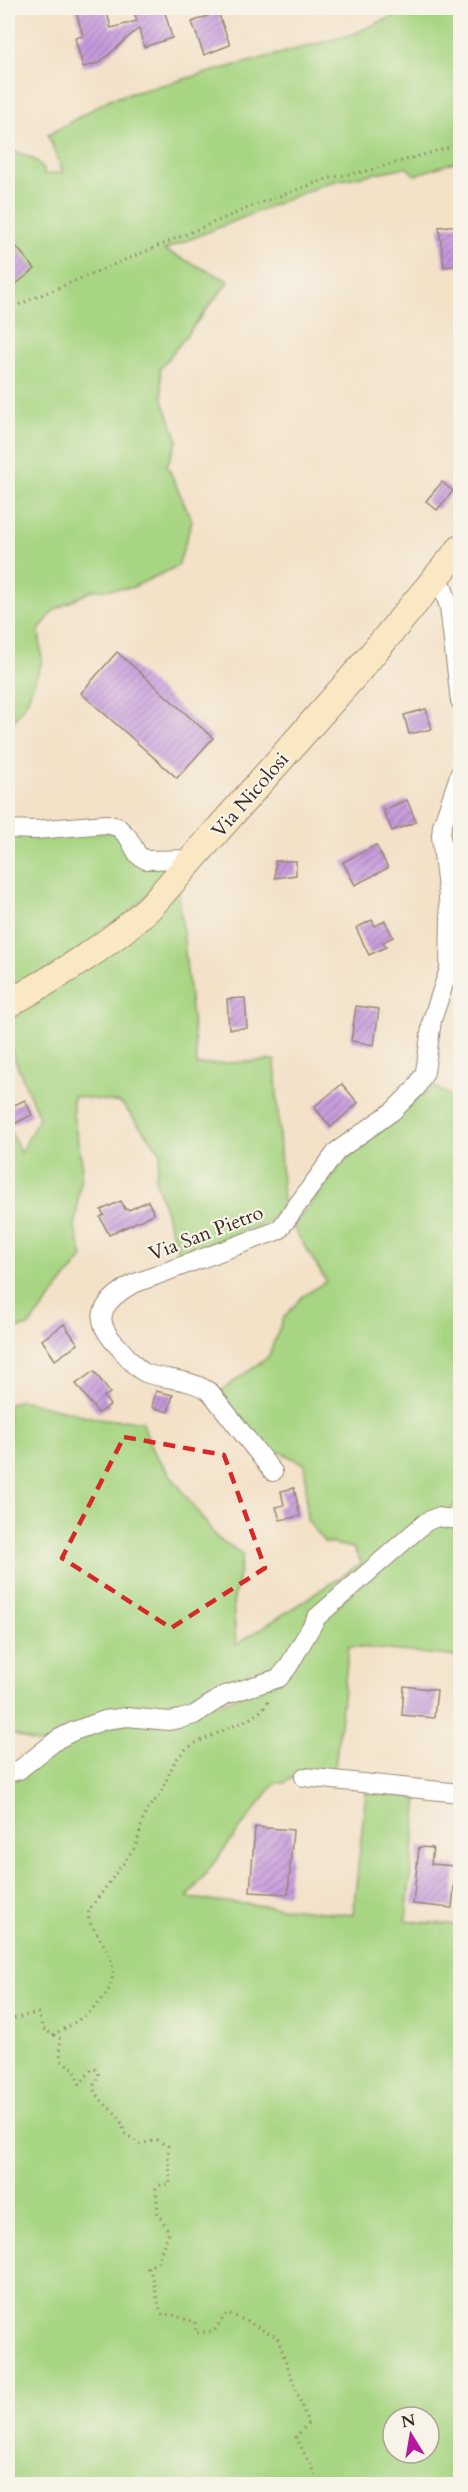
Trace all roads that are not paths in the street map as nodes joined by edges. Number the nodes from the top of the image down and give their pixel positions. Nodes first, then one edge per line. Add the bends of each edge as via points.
1 (460, 549) edge
2 (439, 574) junction
3 (460, 701) edge
4 (460, 773) edge
5 (8, 829) edge
6 (194, 859) junction
7 (8, 1004) edge
8 (273, 1472) dead end
9 (460, 1520) edge
10 (8, 1773) edge
11 (304, 1777) dead end
12 (460, 1793) edge

1 - 2 main road, Via Nicolosi
2 - 3 street via 449,607
2 - 6 main road, Via Nicolosi
4 - 8 street, Via San Pietro via 441,836 450,916 449,969 432,1020 425,1072 416,1088 393,1111 338,1151 279,1230 133,1284 115,1294 105,1307 104,1329 135,1366 147,1374 202,1386 211,1392
5 - 6 street via 106,824 118,827 146,860
6 - 7 main road, Via Nicolosi via 123,932 89,957
9 - 10 street via 437,1517 426,1522 333,1601 317,1617 279,1678 225,1695 194,1715 180,1719 105,1720 58,1739 19,1770
11 - 12 street

